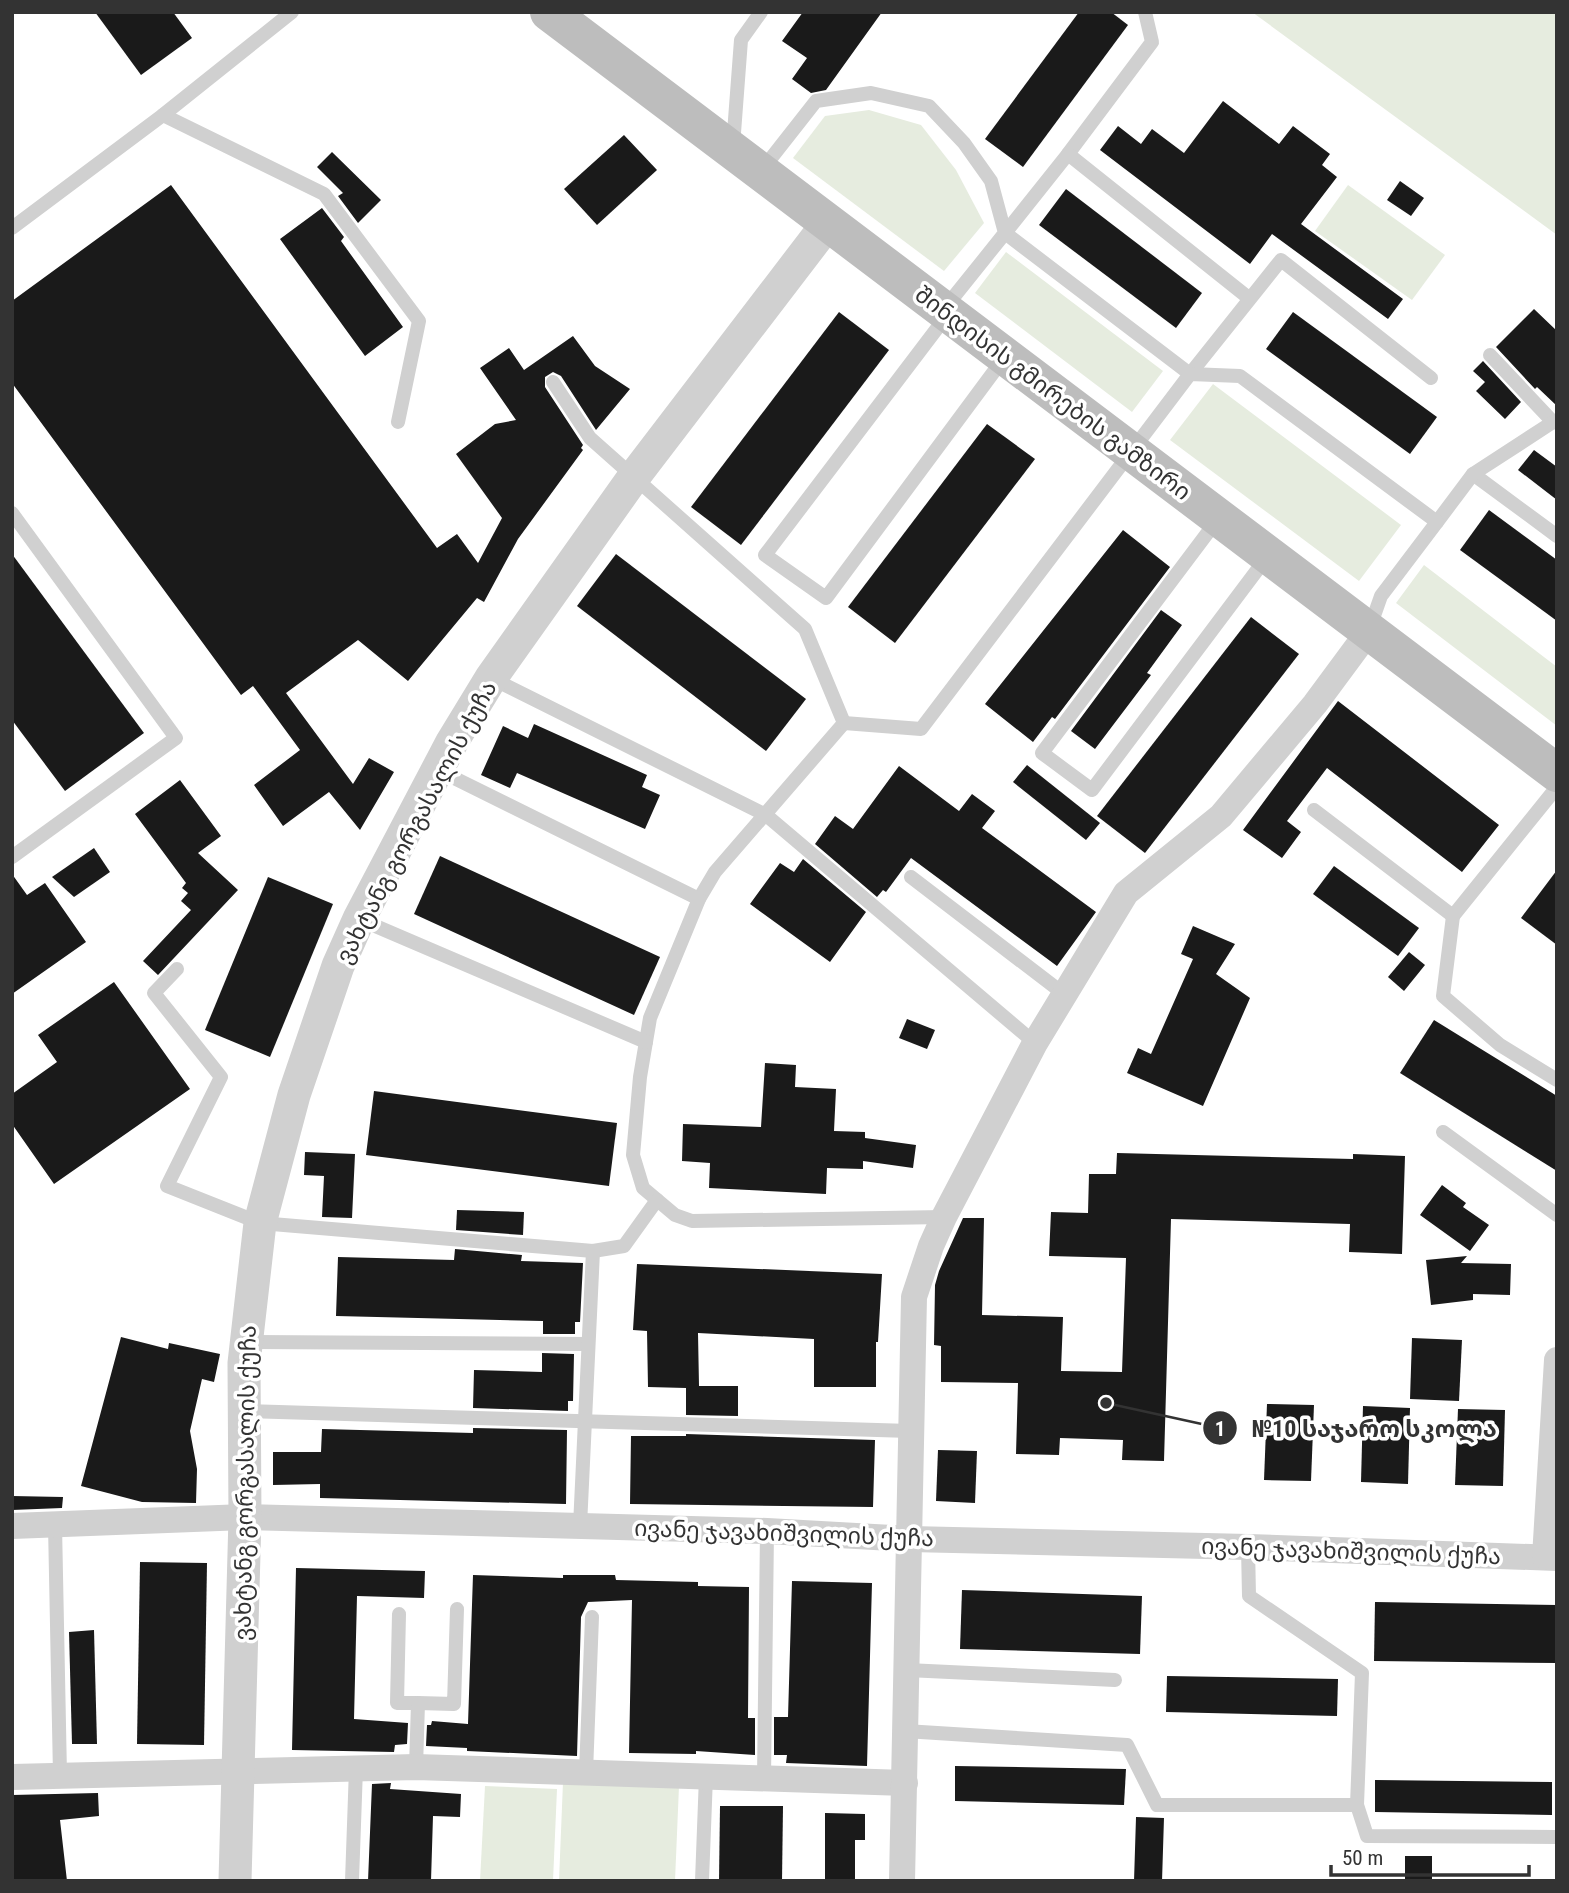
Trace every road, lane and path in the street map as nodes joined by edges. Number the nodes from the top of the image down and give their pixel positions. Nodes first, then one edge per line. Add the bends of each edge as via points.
1 (292, 12) edge
2 (549, 12) edge
3 (761, 12) edge
4 (1145, 12) edge
5 (163, 115) junction
6 (1068, 154) junction
7 (746, 161) junction
8 (828, 223) junction
9 (12, 228) edge
10 (1004, 233) junction
11 (1250, 299) junction
12 (946, 312) junction
13 (1490, 355) dead end
14 (1005, 356) junction
15 (1190, 374) junction
16 (1431, 378) dead end
17 (553, 382) dead end
18 (398, 422) dead end
19 (1555, 422) edge
20 (1132, 452) junction
21 (1474, 474) junction
22 (633, 478) junction
23 (12, 513) edge
24 (1219, 518) junction
25 (1437, 522) junction
26 (1557, 536) edge
27 (1268, 555) junction
28 (1369, 631) junction
29 (491, 678) junction
30 (844, 723) junction
31 (438, 770) junction
32 (1557, 773) edge
33 (1557, 787) edge
34 (1314, 810) dead end
35 (766, 815) junction
36 (12, 857) edge
37 (911, 877) dead end
38 (699, 899) junction
39 (1453, 916) junction
40 (359, 919) junction
41 (177, 969) dead end
42 (1065, 994) junction
43 (646, 1042) junction
44 (1035, 1043) junction
45 (1557, 1080) edge
46 (1443, 1132) dead end
47 (657, 1200) junction
48 (1557, 1215) edge
49 (944, 1217) junction
50 (260, 1223) junction
51 (593, 1251) junction
52 (246, 1342) junction
53 (588, 1344) junction
54 (1557, 1360) edge
55 (244, 1411) junction
56 (585, 1420) junction
57 (910, 1431) junction
58 (245, 1517) junction
59 (55, 1525) junction
60 (12, 1526) edge
61 (580, 1526) junction
62 (767, 1531) junction
63 (910, 1539) junction
64 (1248, 1547) junction
65 (1551, 1557) edge
66 (457, 1609) dead end
67 (399, 1614) dead end
68 (592, 1617) dead end
69 (907, 1670) junction
70 (1115, 1680) dead end
71 (418, 1703) junction
72 (905, 1731) junction
73 (416, 1767) junction
74 (356, 1768) junction
75 (238, 1771) junction
76 (586, 1772) junction
77 (60, 1775) junction
78 (706, 1776) junction
79 (12, 1777) edge
80 (764, 1778) junction
81 (905, 1783) junction
82 (1357, 1805) junction
83 (1557, 1837) edge
84 (235, 1881) edge
85 (352, 1881) edge
86 (702, 1881) edge
87 (902, 1881) edge

1 - 5 lane
2 - 7 main road, შინდისის გმირების გამზირი
3 - 7 lane via 741,40
4 - 6 lane via 1152,42
5 - 9 lane
5 - 18 lane via 324,194 419,321
6 - 10 lane
6 - 11 lane
7 - 8 main road, შინდისის გმირების გამზირი
7 - 10 lane via 816,101 871,93 929,106 964,143 990,181
8 - 12 main road, შინდისის გმირების გამზირი
8 - 22 street, ვახტანგ გორგასალის ქუჩა
10 - 12 lane
10 - 15 lane
11 - 15 lane
11 - 16 lane via 1281,260
12 - 14 main road, შინდისის გმირების გამზირი
12 - 14 lane via 765,555 825,598
13 - 19 lane
14 - 20 main road, შინდისის გმირების გამზირი
15 - 20 lane
15 - 25 lane via 1241,376
17 - 22 lane via 590,438
19 - 21 lane
20 - 24 main road, შინდისის გმირების გამზირი
20 - 30 lane via 921,729
21 - 25 lane
21 - 26 lane
22 - 29 street, ვახტანგ გორგასალის ქუჩა
22 - 30 lane via 805,629
23 - 36 lane via 176,738
24 - 27 main road, შინდისის გმირების გამზირი
24 - 27 lane via 1042,753 1092,790
25 - 28 lane via 1381,596
27 - 28 main road, შინდისის გმირების გამზირი
28 - 32 main road, შინდისის გმირების გამზირი
28 - 42 street via 1221,816 1126,893
29 - 31 street, ვახტანგ გორგასალის ქუჩა
29 - 35 lane
30 - 35 lane
31 - 38 lane
31 - 40 street, ვახტანგ გორგასალის ქუჩა
33 - 39 lane
34 - 39 lane
35 - 38 lane via 715,872
35 - 44 lane
37 - 42 lane
38 - 43 lane via 650,1018
39 - 45 lane via 1443,996 1500,1045
40 - 43 lane
40 - 50 street, ვახტანგ გორგასალის ქუჩა via 338,966 294,1096
41 - 50 lane via 154,993 221,1077 167,1186
42 - 44 street
43 - 47 lane via 633,1155 643,1188
44 - 49 street
46 - 48 lane
47 - 49 lane via 675,1215 692,1221
47 - 51 lane via 624,1246
49 - 57 street via 914,1297
50 - 51 lane
50 - 52 street, ვახტანგ გორგასალის ქუჩა
51 - 53 lane
52 - 53 lane
52 - 55 street, ვახტანგ გორგასალის ქუჩა
53 - 56 lane
54 - 65 street
55 - 56 lane
55 - 58 street, ვახტანგ გორგასალის ქუჩა
56 - 57 lane
56 - 61 lane
57 - 63 street
58 - 59 street, ივანე ჯავახიშვილის ქუჩა
58 - 61 street, ივანე ჯავახიშვილის ქუჩა
58 - 75 street, ვახტანგ გორგასალის ქუჩა
59 - 60 street, ივანე ჯავახიშვილის ქუჩა
59 - 77 lane
61 - 62 street, ივანე ჯავახიშვილის ქუჩა
62 - 63 street, ივანე ჯავახიშვილის ქუჩა
62 - 80 lane
63 - 64 street, ივანე ჯავახიშვილის ქუჩა
63 - 69 street
64 - 65 street, ივანე ჯავახიშვილის ქუჩა
64 - 82 lane via 1249,1596 1362,1674
66 - 71 lane via 454,1704
67 - 71 lane via 397,1703
68 - 76 lane
69 - 70 lane
69 - 72 street
71 - 73 lane
72 - 81 street
72 - 82 lane via 1127,1745 1157,1805
73 - 74 street
73 - 76 street
74 - 75 street
74 - 85 lane
75 - 77 street
75 - 84 street, ვახტანგ გორგასალის ქუჩა
76 - 78 street
77 - 79 street
78 - 80 street
78 - 86 lane
80 - 81 street
81 - 87 street
82 - 83 lane via 1367,1836

